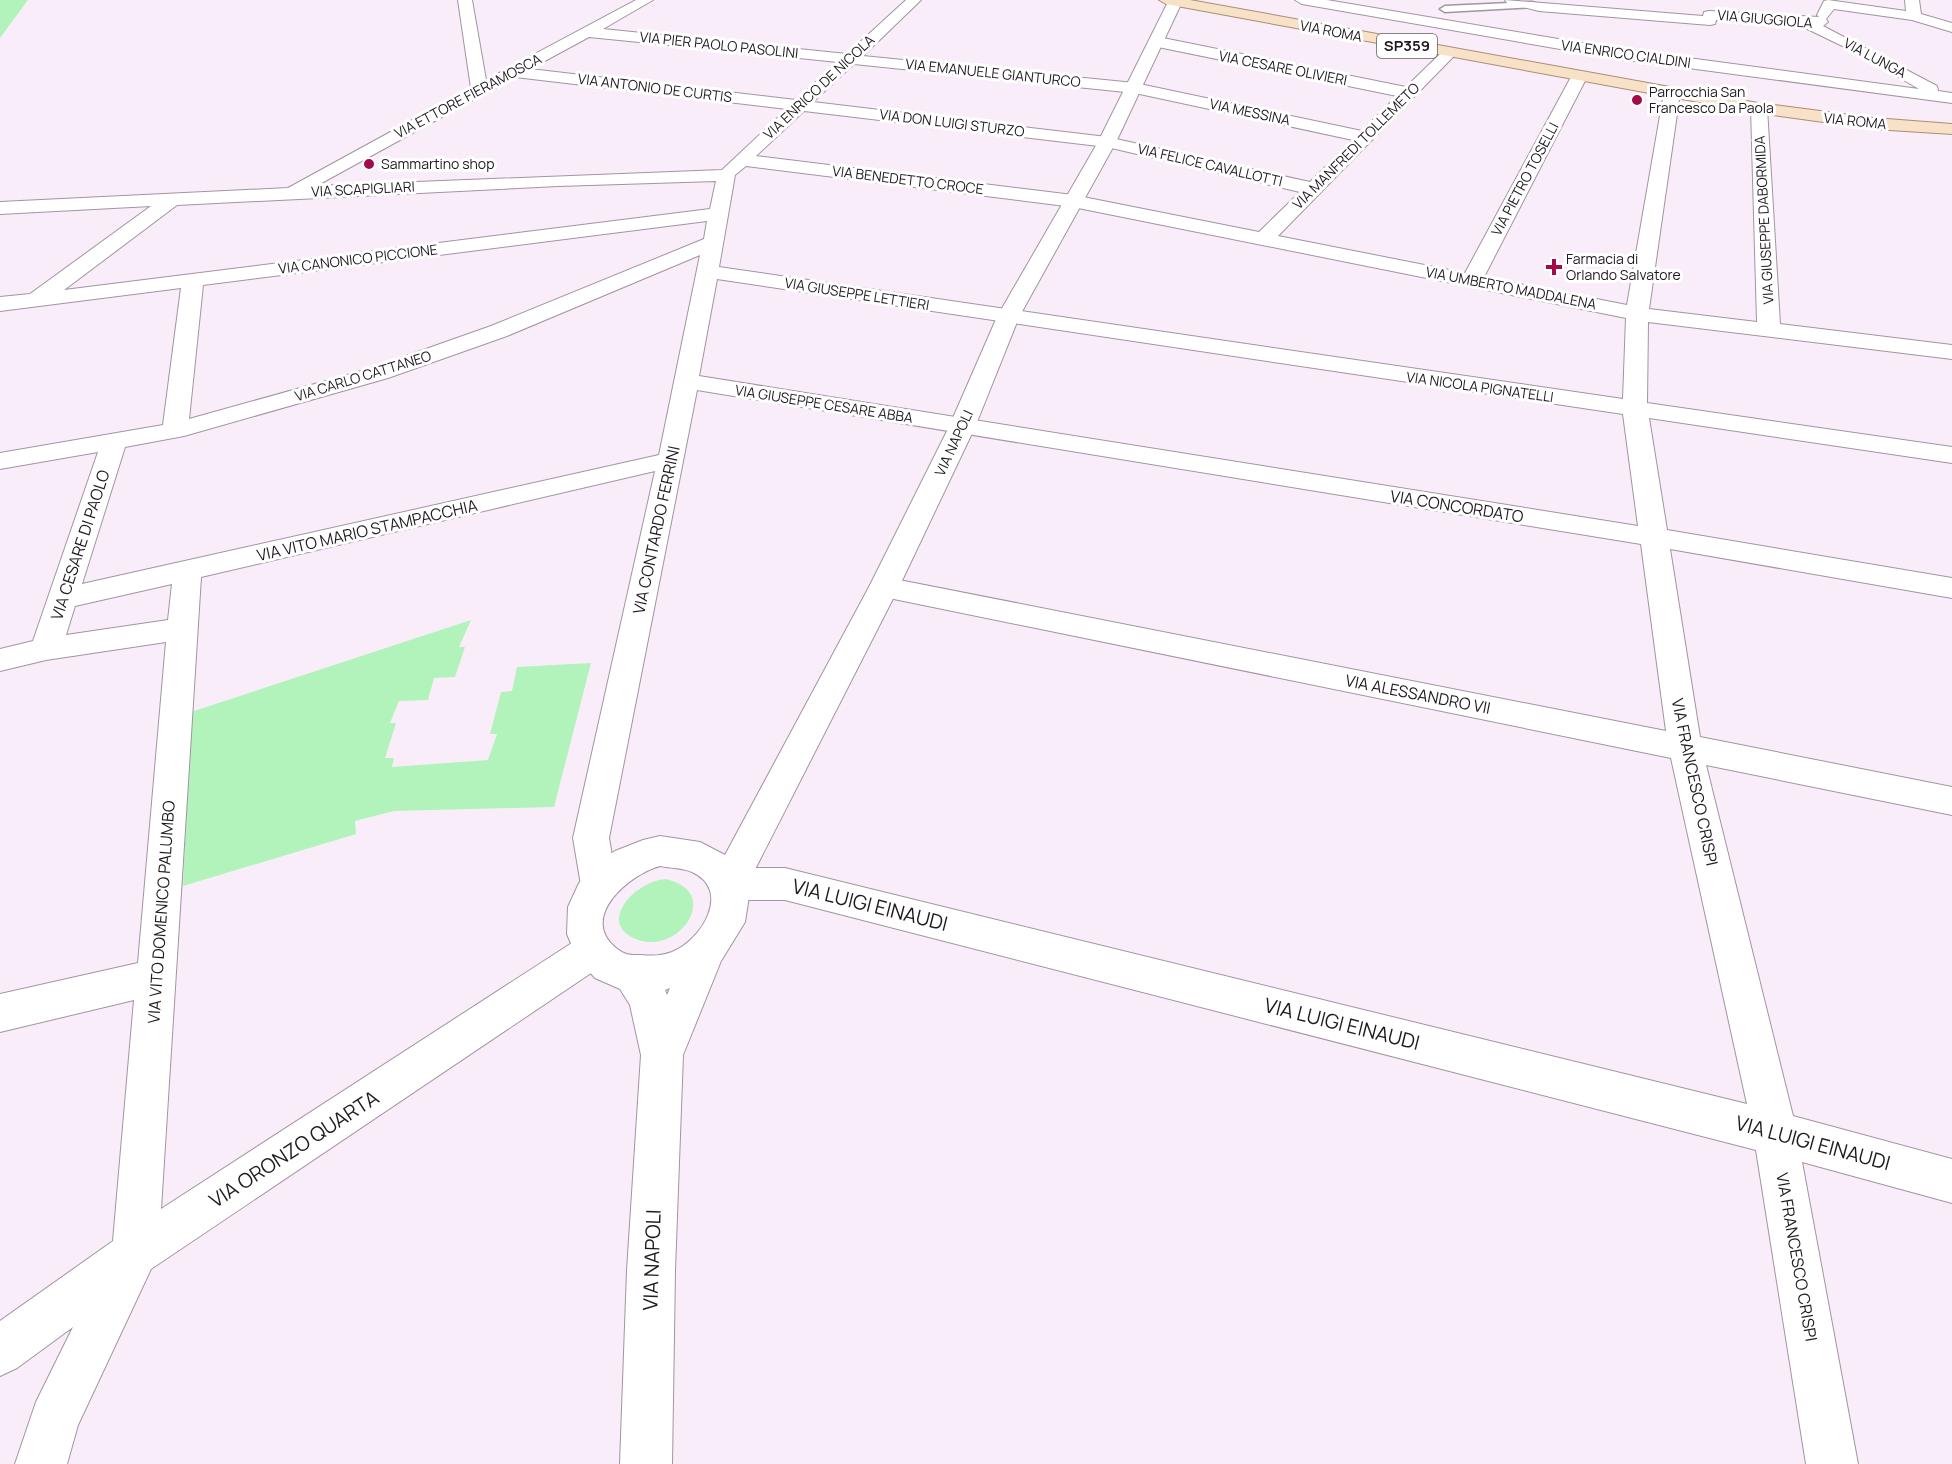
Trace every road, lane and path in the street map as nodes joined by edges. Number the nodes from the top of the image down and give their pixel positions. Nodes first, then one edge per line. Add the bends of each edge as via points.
1 (465, 0) edge
2 (646, 0) edge
3 (913, 0) edge
4 (1302, 0) edge
5 (1512, 0) edge
6 (1715, 0) edge
7 (1912, 0) edge
8 (1174, 1) edge
9 (1567, 4) edge
10 (1535, 6) junction
11 (1445, 9) dead end
12 (1914, 16) junction
13 (1804, 22) junction
14 (1710, 23) junction
15 (1952, 28) edge
16 (587, 32) junction
17 (1505, 35) junction
18 (1158, 42) junction
19 (1448, 54) junction
20 (850, 59) junction
21 (512, 72) junction
22 (1579, 77) junction
23 (479, 88) junction
24 (1135, 88) junction
25 (1409, 93) junction
26 (1672, 93) junction
27 (1949, 98) edge
28 (798, 105) junction
29 (1759, 108) junction
30 (1952, 129) edge
31 (1365, 137) junction
32 (1107, 142) junction
33 (742, 160) junction
34 (726, 176) junction
35 (1314, 189) junction
36 (290, 192) junction
37 (173, 199) junction
38 (1073, 201) junction
39 (0, 208) edge
40 (716, 214) junction
41 (1264, 239) junction
42 (711, 243) junction
43 (706, 271) junction
44 (193, 280) junction
45 (1471, 281) junction
46 (36, 300) junction
47 (0, 304) edge
48 (1637, 314) junction
49 (1008, 317) junction
50 (0, 327) edge
51 (1769, 331) junction
52 (1952, 352) edge
53 (686, 381) junction
54 (1635, 410) junction
55 (962, 427) junction
56 (175, 431) junction
57 (114, 442) junction
58 (1952, 455) edge
59 (671, 459) junction
60 (0, 461) edge
61 (1652, 537) junction
62 (187, 572) junction
63 (884, 587) junction
64 (1952, 588) edge
65 (62, 599) junction
66 (183, 629) junction
67 (46, 648) junction
68 (0, 660) edge
69 (1685, 747) junction
70 (1952, 801) edge
71 (729, 884) junction
72 (599, 885) junction
73 (592, 951) junction
74 (705, 952) junction
75 (633, 975) junction
76 (157, 977) junction
77 (0, 1013) edge
78 (662, 1055) junction
79 (1775, 1133) junction
80 (1952, 1181) edge
81 (135, 1253) junction
82 (0, 1351) edge
83 (41, 1464) edge
84 (646, 1464) edge
85 (1832, 1464) edge

1 - 23 street
2 - 16 street, VIA ETTORE FIERAMOSCA
3 - 20 street, VIA ENRICO DE NICOLA
4 - 17 street, VIA ENRICO CIALDINI
5 - 10 street
6 - 14 street, VIA GIUGGIOLA
7 - 12 street
8 - 18 street, VIA NAPOLI
8 - 19 main road, VIA ROMA / SP359
9 - 10 street
9 - 14 street
10 - 11 lane
10 - 17 street
12 - 13 street, VIA GIUGGIOLA via 1829,4 1823,19
12 - 15 street
13 - 14 street, VIA GIUGGIOLA
13 - 27 street, VIA LUNGA
16 - 20 street, VIA PIER PAOLO PASOLINI
16 - 21 street, VIA ETTORE FIERAMOSCA
17 - 27 street, VIA ENRICO CIALDINI via 1714,61
18 - 24 street, VIA NAPOLI
18 - 25 street, VIA CESARE OLIVIERI
19 - 22 main road, VIA ROMA / SP359
19 - 25 street, VIA MANFREDI TOLLEMETO
20 - 24 street, VIA EMANUELE GIANTURCO
20 - 28 street, VIA ENRICO DE NICOLA
21 - 23 street, VIA ETTORE FIERAMOSCA
21 - 28 street, VIA ANTONIO DE CURTIS
22 - 26 main road, VIA ROMA / SP359
22 - 45 street, VIA PIETRO TOSELLI
23 - 36 street, VIA ETTORE FIERAMOSCA
24 - 31 street, VIA MESSINA
24 - 32 street, VIA NAPOLI
25 - 31 street, VIA MANFREDI TOLLEMETO
26 - 29 main road, SP359
26 - 48 street, VIA FRANCESCO CRISPI
28 - 32 street, VIA DON LUIGI STURZO
28 - 33 street, VIA ENRICO DE NICOLA
29 - 30 main road, VIA ROMA / SP359
29 - 51 street, VIA GIUSEPPE DABORMIDA
31 - 35 street, VIA MANFREDI TOLLEMETO
32 - 35 street, VIA FELICE CAVALLOTTI
32 - 38 street, VIA NAPOLI
33 - 34 street, VIA ENRICO DE NICOLA
33 - 38 street, VIA BENEDETTO CROCE
34 - 36 street, VIA SCAPIGLIARI
34 - 40 street, VIA CONTARDO FERRINI
35 - 41 street, VIA MANFREDI TOLLEMETO
36 - 37 street, VIA SCAPIGLIARI
37 - 39 street, VIA SCAPIGLIARI
37 - 46 street
38 - 41 street, VIA UMBERTO MADDALENA
38 - 49 street, VIA NAPOLI
40 - 42 street, VIA CONTARDO FERRINI
40 - 44 street, VIA CANONICO PICCIONE
41 - 45 street, VIA UMBERTO MADDALENA
42 - 43 street, VIA CONTARDO FERRINI
42 - 56 street, VIA CARLO CATTANEO via 499,331 380,373
43 - 49 street, VIA GIUSEPPE LETTIERI
43 - 53 street, VIA CONTARDO FERRINI
44 - 46 street, VIA CANONICO PICCIONE
44 - 56 street
45 - 48 street, VIA UMBERTO MADDALENA
46 - 47 street, VIA CANONICO PICCIONE
46 - 50 street
48 - 51 street, VIA UMBERTO MADDALENA
48 - 54 street, VIA FRANCESCO CRISPI
49 - 54 street, VIA NICOLA PIGNATELLI
49 - 55 street, VIA NAPOLI
51 - 52 street, VIA UMBERTO MADDALENA
53 - 55 street, VIA GIUSEPPE CESARE ABBA
53 - 59 street, VIA CONTARDO FERRINI
54 - 58 street, VIA NICOLA PIGNATELLI
54 - 61 street, VIA FRANCESCO CRISPI
55 - 61 street, VIA CONCORDATO
55 - 63 street, VIA NAPOLI
56 - 57 street, VIA CARLO CATTANEO
57 - 60 street, VIA CARLO CATTANEO
57 - 65 street, VIA CESARE DI PAOLO
59 - 62 street, VIA VITO MARIO STAMPACCHIA
59 - 72 street, VIA CONTARDO FERRINI via 591,838
61 - 64 street, VIA CONCORDATO
61 - 69 street, VIA FRANCESCO CRISPI
62 - 65 street, VIA VITO MARIO STAMPACCHIA
62 - 66 street, VIA VITO DOMENICO PALUMBO
63 - 69 street, VIA ALESSANDRO VII
63 - 71 street, VIA NAPOLI
65 - 67 street, VIA CESARE DI PAOLO
66 - 67 street
66 - 76 street, VIA VITO DOMENICO PALUMBO
67 - 68 street
69 - 70 street, VIA ALESSANDRO VII
69 - 79 street, VIA FRANCESCO CRISPI
71 - 72 street via 719,868 703,856 660,851 637,856
71 - 74 street via 729,918 720,936
71 - 79 street, VIA LUIGI EINAUDI via 785,884
72 - 73 street via 585,919 585,936
73 - 75 street via 602,962
73 - 81 street, VIA ORONZO QUARTA
74 - 75 street via 683,967 658,975
74 - 78 street, VIA NAPOLI
75 - 78 street, VIA NAPOLI via 650,999
76 - 77 street
76 - 81 street, VIA VITO DOMENICO PALUMBO
78 - 84 street, VIA NAPOLI
79 - 80 street, VIA LUIGI EINAUDI
79 - 85 street, VIA FRANCESCO CRISPI
81 - 82 street, VIA ORONZO QUARTA
81 - 83 street via 54,1420

